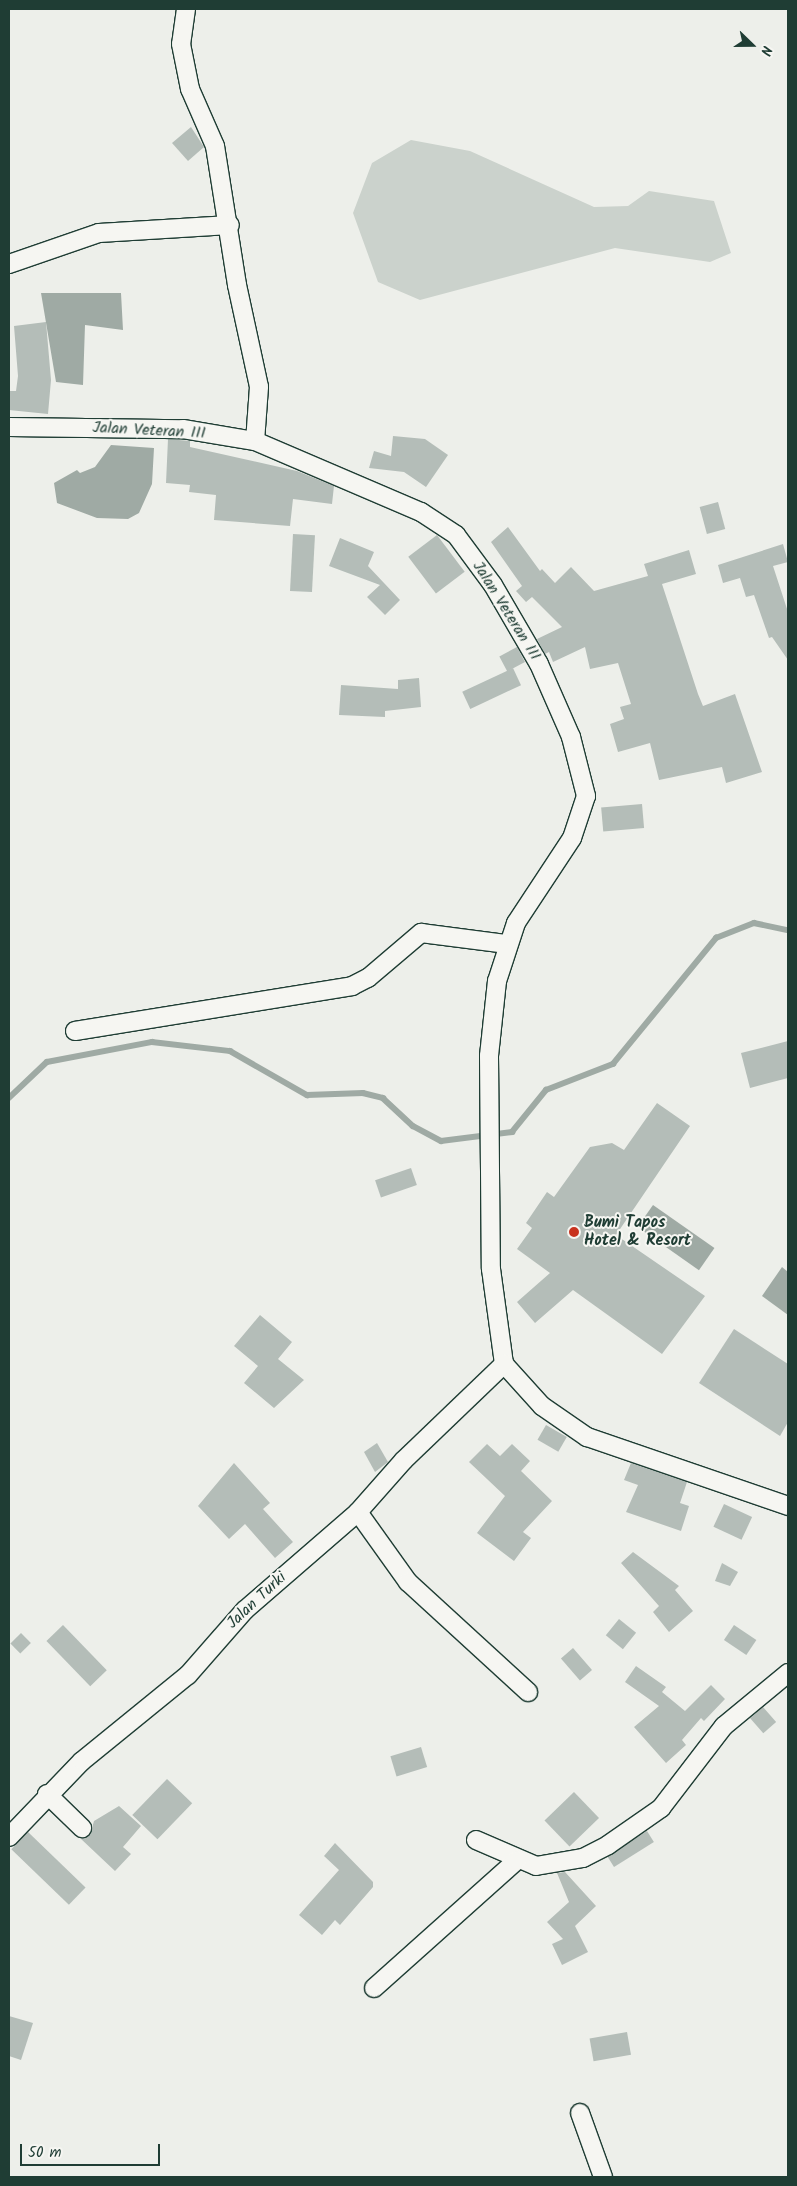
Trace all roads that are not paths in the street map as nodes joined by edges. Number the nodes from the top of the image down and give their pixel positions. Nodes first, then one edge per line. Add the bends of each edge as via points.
1 (186, 9) edge
2 (230, 225) junction
3 (9, 264) edge
4 (9, 427) edge
5 (255, 441) junction
6 (507, 944) junction
7 (75, 1031) dead end
8 (504, 1364) junction
9 (788, 1506) edge
10 (358, 1512) junction
11 (788, 1673) edge
12 (528, 1692) dead end
13 (47, 1794) junction
14 (82, 1828) dead end
15 (9, 1837) edge
16 (476, 1840) dead end
17 (517, 1860) junction
18 (374, 1988) dead end
19 (580, 2113) dead end
20 (603, 2177) edge

1 - 2 street via 181,44 190,89 215,146
2 - 3 street via 99,233
2 - 5 street via 236,285 259,387
4 - 5 street, Jalan Veteran III via 183,429
5 - 6 street, Jalan Veteran III via 421,512 456,535 493,585 540,664 571,736 586,796 572,838 538,884
6 - 7 street via 421,933 368,978 352,986
6 - 8 street, Jalan Veteran III via 497,980 490,1033 491,1269
8 - 9 street via 542,1406 587,1437
8 - 10 street, Jalan Turki via 428,1436
10 - 12 street via 408,1582
10 - 13 street, Jalan Turki via 245,1610 188,1675
11 - 17 street via 724,1726 661,1808 631,1831 583,1858 557,1864
13 - 14 street
13 - 15 street, Jalan Turki
16 - 17 street
17 - 18 street
19 - 20 street

